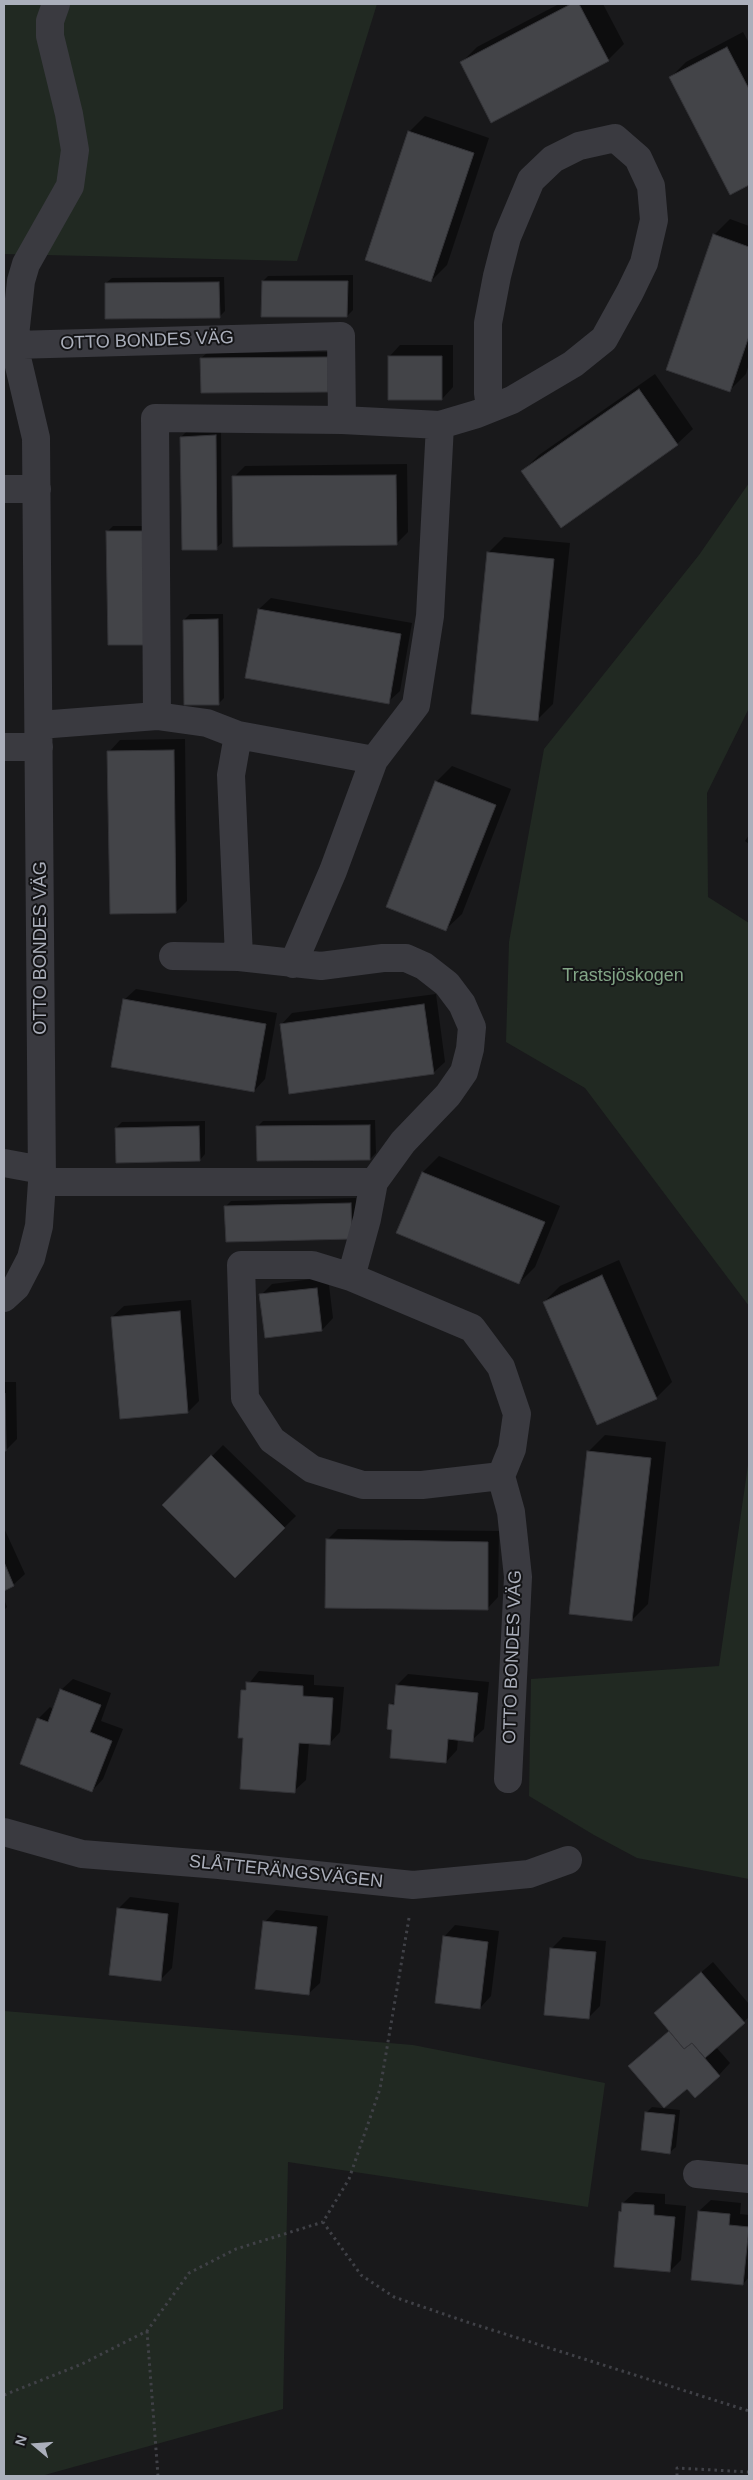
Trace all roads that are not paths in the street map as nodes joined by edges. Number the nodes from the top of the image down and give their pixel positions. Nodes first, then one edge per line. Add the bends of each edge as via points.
1 (56, 4) edge
2 (14, 345) junction
3 (490, 408) junction
4 (342, 420) junction
5 (440, 425) junction
6 (4, 489) edge
7 (36, 489) junction
8 (157, 716) junction
9 (238, 735) junction
10 (39, 736) junction
11 (4, 747) edge
12 (374, 760) junction
13 (173, 956) dead end
14 (239, 957) junction
15 (293, 964) junction
16 (4, 1163) edge
17 (42, 1176) junction
18 (374, 1182) junction
19 (351, 1277) junction
20 (4, 1298) edge
21 (502, 1476) junction
22 (508, 1779) dead end
23 (4, 1832) edge
24 (568, 1860) dead end
25 (697, 2174) dead end
26 (749, 2178) edge

1 - 2 street via 50,21 50,36 75,150 70,186 26,264
2 - 4 street, OTTO BONDES VÄG via 341,336
2 - 7 street, OTTO BONDES VÄG via 36,438
3 - 3 street via 512,400 573,364 604,339 641,270 654,220 651,186 638,158 615,138 579,146 553,159 531,180 507,238 488,323
3 - 5 street
4 - 5 street
4 - 8 street via 155,418
5 - 12 street via 430,616 416,706
6 - 7 street
7 - 10 street, OTTO BONDES VÄG
8 - 9 street via 207,723
8 - 10 street
9 - 12 street
9 - 14 street via 231,775
10 - 11 street
10 - 17 street, OTTO BONDES VÄG
12 - 15 street via 333,871
13 - 14 street
14 - 15 street
15 - 18 street via 321,966 406,958 424,966 447,984 462,1004 472,1027 464,1072 448,1094 402,1142
16 - 17 street
17 - 18 street
17 - 20 street, OTTO BONDES VÄG via 39,1226 31,1258 16,1287
18 - 19 street
19 - 21 street via 472,1328 501,1367 517,1414 512,1449
19 - 21 street via 312,1265 241,1265 245,1398 272,1440 312,1469 363,1485 422,1486
21 - 22 street, OTTO BONDES VÄG via 511,1512 518,1576
23 - 24 street, SLÅTTERÄNGSVÄGEN via 82,1854 218,1864 413,1885 529,1874
25 - 26 street

